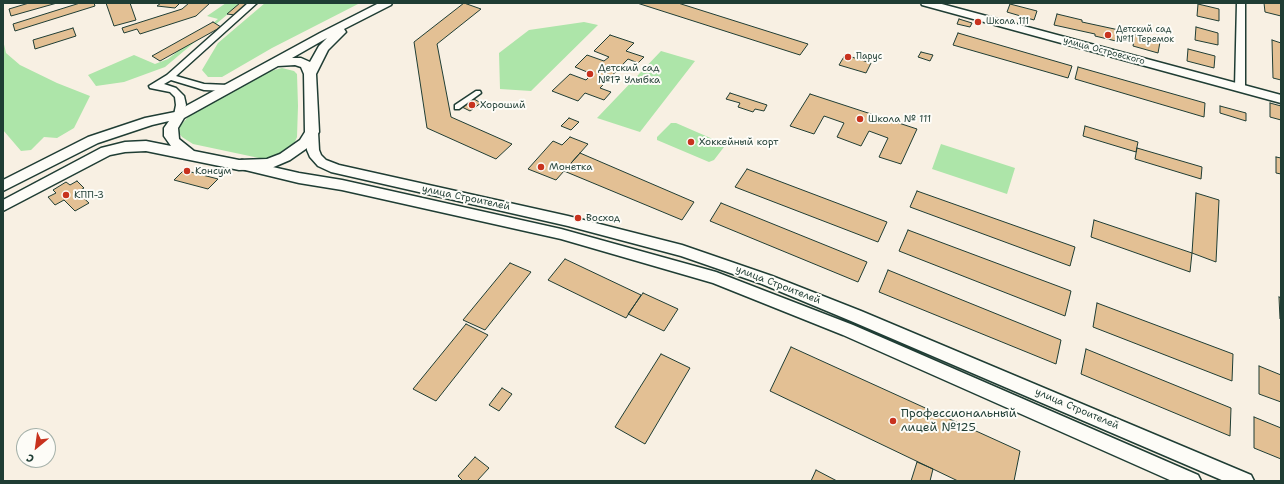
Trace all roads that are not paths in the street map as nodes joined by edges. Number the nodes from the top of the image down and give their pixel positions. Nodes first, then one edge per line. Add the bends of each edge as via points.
1 (253, 3) edge
2 (387, 3) edge
3 (926, 3) edge
4 (1242, 3) edge
5 (941, 5) edge
6 (367, 14) junction
7 (275, 62) junction
8 (310, 74) junction
9 (170, 77) junction
10 (1240, 87) junction
11 (228, 88) junction
12 (478, 93) dead end
13 (1281, 99) edge
14 (457, 107) dead end
15 (179, 115) junction
16 (312, 132) junction
17 (192, 155) junction
18 (239, 165) junction
19 (3, 186) edge
20 (3, 206) edge
21 (1192, 481) edge
22 (1245, 481) edge

1 - 9 street
2 - 6 main road
3 - 5 street, улица Островского
4 - 10 street
5 - 10 street, улица Островского
6 - 7 main road
6 - 8 main road via 339,33 323,48
7 - 8 main road via 297,62 306,65
7 - 11 main road
8 - 16 main road
9 - 11 street via 204,87
9 - 15 street via 153,86 173,90 181,105
10 - 13 street, улица Островского
11 - 15 main road
12 - 14 street
15 - 17 main road via 171,128 171,136 174,142
15 - 19 main road via 96,138
16 - 18 main road via 304,143 278,161 259,165
16 - 22 street, улица Строителей via 316,156 322,163 336,169 568,221 682,251 849,313
17 - 18 main road
17 - 20 main road via 146,146 108,151
18 - 21 street, улица Строителей via 342,184 562,234 716,278 848,330

